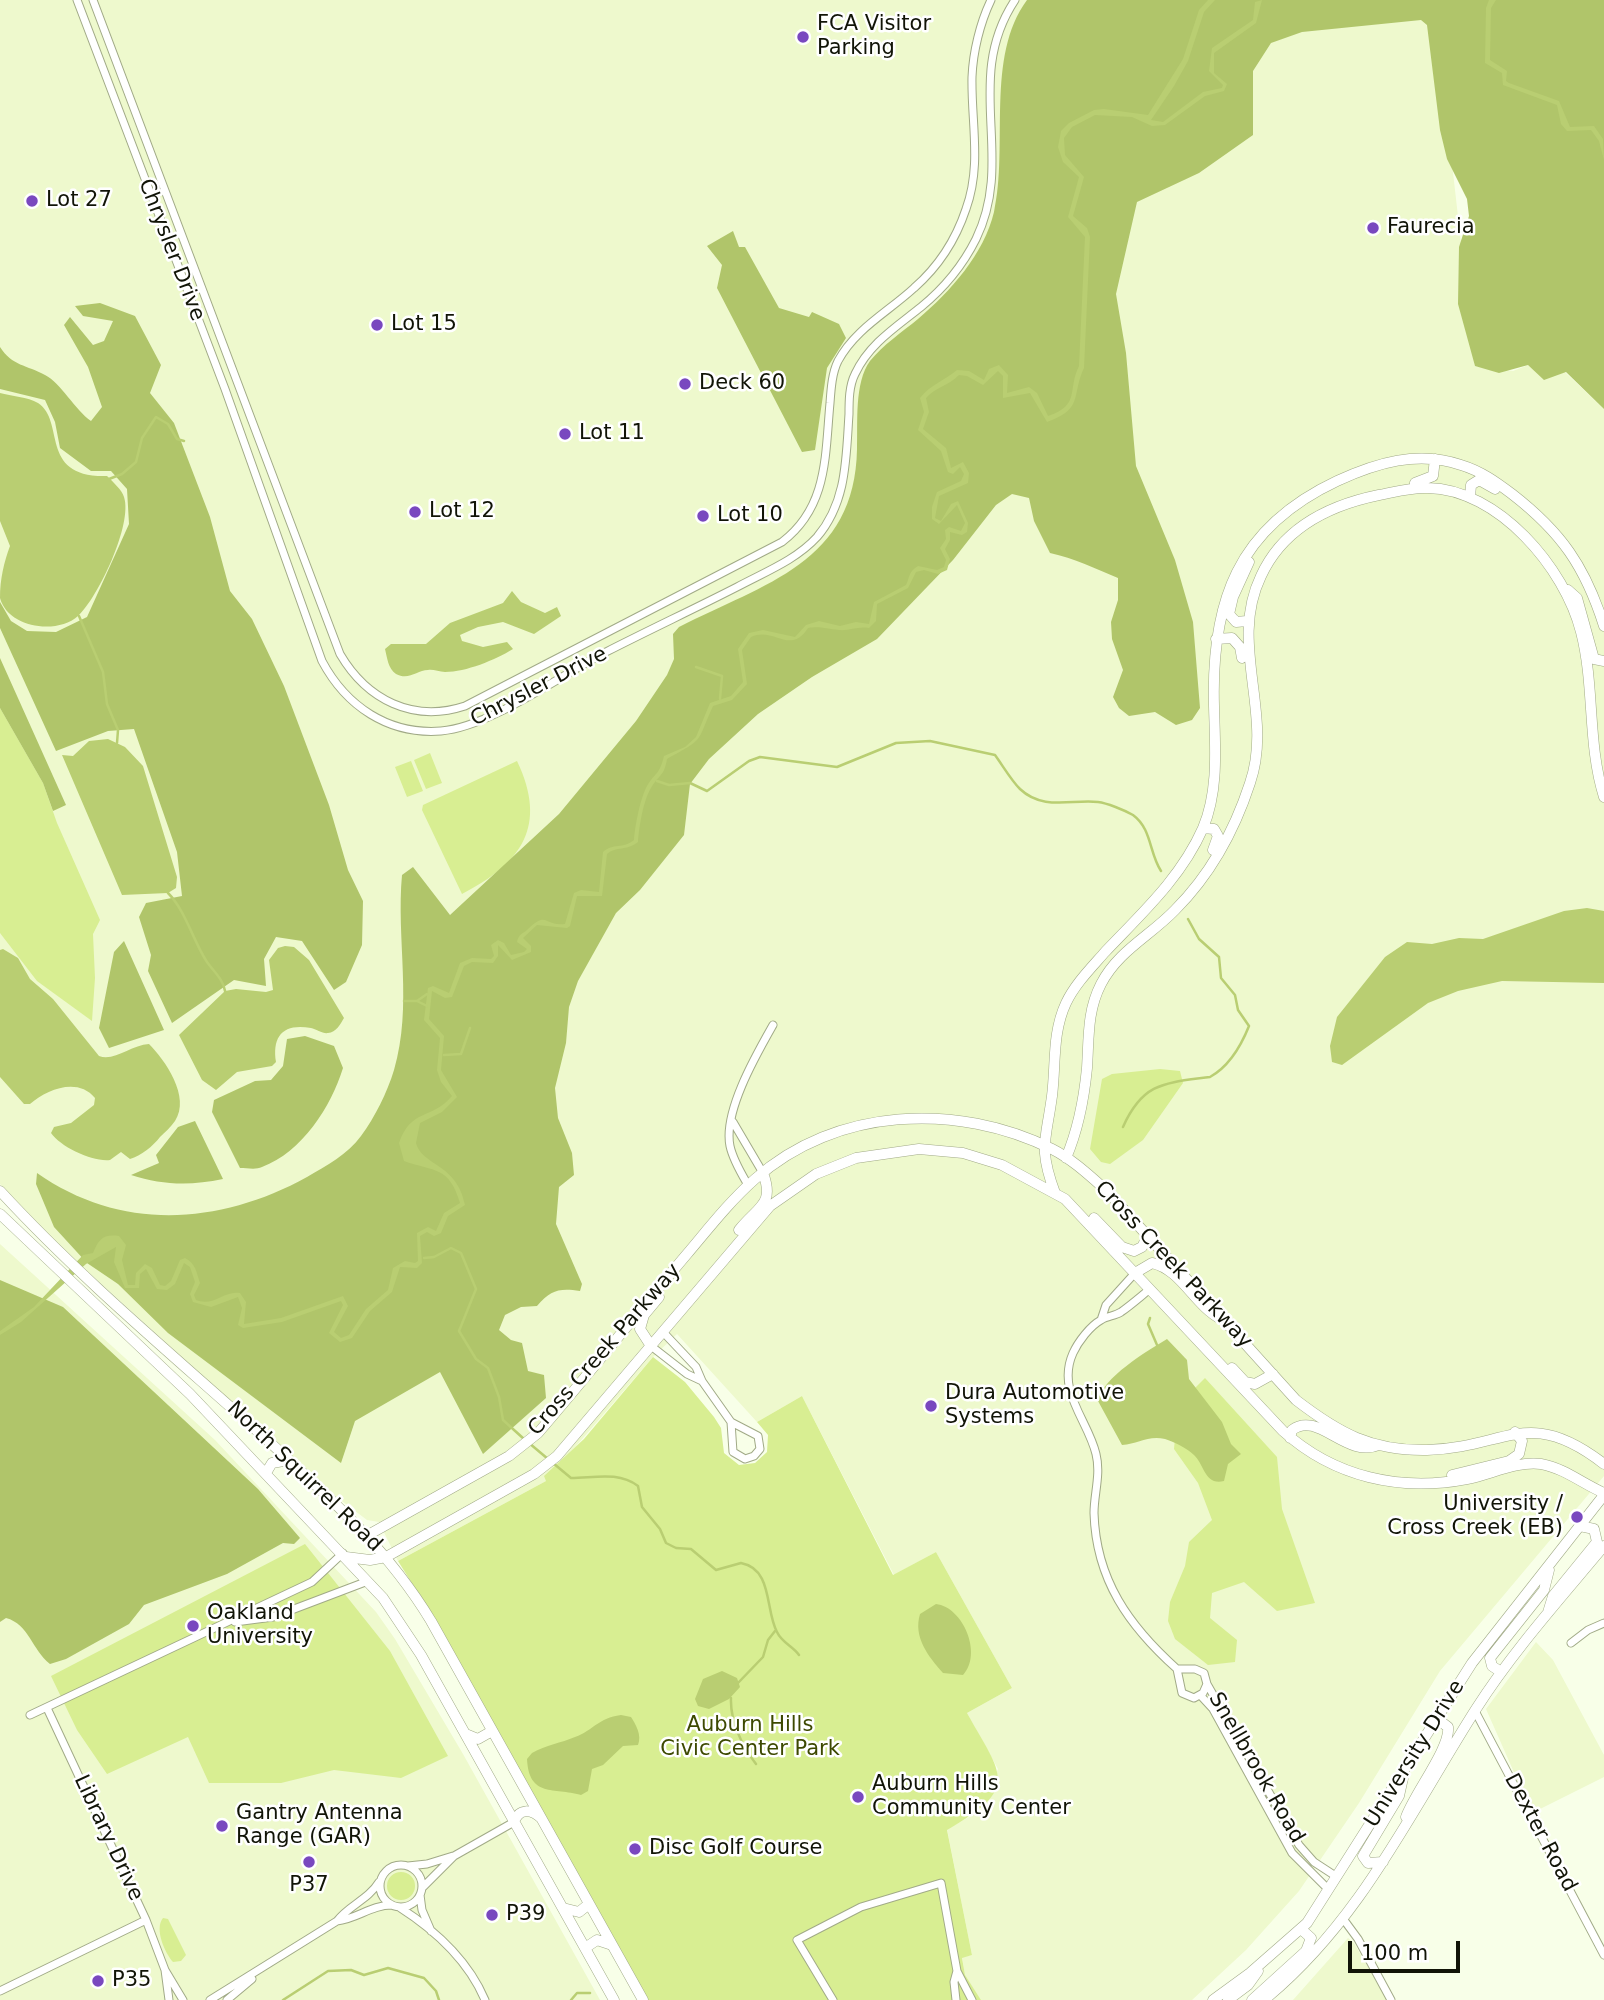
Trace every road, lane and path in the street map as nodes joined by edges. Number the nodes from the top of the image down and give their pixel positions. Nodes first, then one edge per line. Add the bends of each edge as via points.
1 (77, 0) edge
2 (93, 0) edge
3 (991, 0) edge
4 (1015, 0) edge
5 (1435, 459) junction
6 (1470, 497) junction
7 (1345, 503) junction
8 (1543, 519) junction
9 (1252, 548) junction
10 (1563, 585) junction
11 (1247, 621) junction
12 (1604, 626) edge
13 (1216, 639) junction
14 (1604, 661) edge
15 (1259, 733) junction
16 (1599, 756) edge
17 (1604, 797) edge
18 (1203, 828) junction
19 (1176, 910) junction
20 (773, 1025) dead end
21 (733, 1122) junction
22 (1042, 1145) junction
23 (1066, 1158) junction
24 (763, 1173) junction
25 (748, 1185) junction
26 (0, 1191) edge
27 (1055, 1193) junction
28 (1074, 1207) junction
29 (0, 1214) edge
30 (1148, 1236) junction
31 (721, 1261) junction
32 (676, 1267) junction
33 (1135, 1273) junction
34 (1150, 1289) junction
35 (1101, 1320) junction
36 (1225, 1321) junction
37 (663, 1332) junction
38 (1194, 1338) junction
39 (651, 1346) junction
40 (1273, 1374) junction
41 (702, 1381) junction
42 (732, 1422) junction
43 (1515, 1432) junction
44 (1290, 1438) junction
45 (1380, 1445) junction
46 (289, 1460) junction
47 (1604, 1464) edge
48 (266, 1473) junction
49 (1444, 1482) junction
50 (1604, 1494) edge
51 (1580, 1526) junction
52 (368, 1535) junction
53 (1604, 1546) edge
54 (344, 1555) junction
55 (386, 1557) junction
56 (1549, 1566) junction
57 (369, 1581) junction
58 (1546, 1616) junction
59 (227, 1623) junction
60 (1604, 1623) edge
61 (1571, 1643) dead end
62 (1177, 1669) junction
63 (1501, 1672) junction
64 (1207, 1684) junction
65 (1201, 1696) junction
66 (47, 1708) junction
67 (1475, 1711) junction
68 (30, 1715) dead end
69 (1436, 1718) junction
70 (492, 1731) junction
71 (465, 1734) junction
72 (1406, 1768) junction
73 (542, 1818) junction
74 (514, 1822) junction
75 (1400, 1834) junction
76 (454, 1856) junction
77 (1383, 1862) junction
78 (407, 1866) junction
79 (1337, 1877) junction
80 (380, 1881) junction
81 (1328, 1889) junction
82 (421, 1890) junction
83 (589, 1904) junction
84 (395, 1906) junction
85 (562, 1908) junction
86 (146, 1920) junction
87 (1344, 1920) junction
88 (337, 1921) junction
89 (1301, 1929) junction
90 (431, 1931) junction
91 (613, 1946) junction
92 (585, 1948) junction
93 (1604, 1955) edge
94 (1267, 1959) junction
95 (165, 1970) junction
96 (957, 1971) junction
97 (257, 1973) junction
98 (0, 1991) edge
99 (169, 2000) edge
100 (183, 2000) edge
101 (210, 2000) edge
102 (227, 2000) edge
103 (485, 2000) edge
104 (614, 2000) edge
105 (643, 2000) edge
106 (832, 2000) edge
107 (956, 2000) edge
108 (972, 2000) edge
109 (1213, 2000) edge
110 (1228, 2000) edge
111 (1252, 2000) edge
112 (1264, 2000) edge
113 (1391, 2000) edge

1 - 4 street, Chrysler Drive via 252,462 322,661 337,686 364,712 393,725 426,731 459,728 491,715 780,565 816,538 833,513 843,484 853,377 872,348 946,282 967,255 982,224 994,179 990,57
2 - 3 street, Chrysler Drive via 340,654 370,693 396,706 424,712 465,706 782,542 806,520 824,475 837,364 866,327 935,265 966,210 976,155 972,75
5 - 7 street via 1430,479 1359,493
5 - 8 street via 1484,474
5 - 9 street via 1408,458 1374,465 1324,487 1276,520
6 - 7 street via 1430,487
6 - 8 street via 1471,485 1479,480 1530,516
6 - 10 street via 1492,509 1531,543
7 - 11 street via 1304,524 1275,552 1261,576
8 - 12 street via 1582,570
9 - 11 street via 1229,608 1231,619
9 - 13 street via 1230,584
10 - 14 street via 1577,598 1594,659
10 - 16 street via 1581,632
11 - 15 street
13 - 15 street via 1232,638 1240,648 1249,706
13 - 18 street via 1215,778
15 - 19 street via 1253,773 1238,814 1207,871
16 - 17 street
18 - 19 street via 1214,829 1217,842
18 - 22 street via 1174,878 1072,992 1057,1030 1053,1093
19 - 23 street via 1117,960 1096,995 1088,1023 1083,1097
20 - 21 street via 748,1069
21 - 24 street
21 - 25 street via 728,1132 730,1147
22 - 23 street, Cross Creek Parkway
22 - 24 street, Cross Creek Parkway via 993,1126 940,1116 904,1118 828,1136 794,1151
22 - 27 street
23 - 30 street, Cross Creek Parkway via 1107,1191
24 - 25 street, Cross Creek Parkway
24 - 31 street via 770,1190 768,1200 733,1238
25 - 32 street, Cross Creek Parkway
26 - 46 street, North Squirrel Road via 59,1251
27 - 28 street, Cross Creek Parkway
27 - 31 street, Cross Creek Parkway via 1002,1165 963,1153 919,1149 856,1158 793,1188 770,1206
28 - 30 street via 1085,1208 1122,1247 1134,1251
28 - 33 street, Cross Creek Parkway
29 - 48 street, North Squirrel Road via 190,1394
30 - 36 street, Cross Creek Parkway
31 - 37 street, Cross Creek Parkway
32 - 39 street via 674,1278 644,1315 640,1329
32 - 52 street, Cross Creek Parkway via 538,1433 509,1455
33 - 34 street, Cross Creek Parkway
33 - 35 street via 1107,1305
33 - 36 street via 1152,1263 1165,1266 1206,1312
34 - 35 street via 1118,1314
34 - 38 street, Cross Creek Parkway
35 - 62 street via 1073,1353 1069,1374 1072,1401 1096,1453 1094,1511 1101,1560 1126,1616
36 - 40 street, Cross Creek Parkway
37 - 39 street, Cross Creek Parkway
37 - 41 street via 696,1367
38 - 40 street via 1211,1345 1245,1382 1255,1384
38 - 44 street, Cross Creek Parkway
39 - 41 street
39 - 55 street, Cross Creek Parkway via 580,1432 534,1474
40 - 45 street, Cross Creek Parkway via 1333,1428
41 - 42 street
42 - 42 street via 733,1452 745,1458 754,1456 760,1449 758,1436
43 - 45 street, Cross Creek Parkway via 1430,1450
43 - 47 street, Cross Creek Parkway via 1562,1437
43 - 49 street via 1522,1441 1519,1454 1509,1461 1450,1476
44 - 45 street via 1300,1424 1310,1424 1367,1450
44 - 49 street, Cross Creek Parkway via 1328,1465 1354,1474 1421,1485
46 - 48 street via 272,1463
46 - 52 street, North Squirrel Road
48 - 54 street, North Squirrel Road
49 - 50 street, Cross Creek Parkway via 1539,1464
50 - 51 street, University Drive
51 - 56 street, University Drive
51 - 58 street via 1594,1529 1597,1542 1552,1596
52 - 55 street, North Squirrel Road
53 - 58 street, University Drive
54 - 55 street via 370,1560
54 - 57 street, North Squirrel Road
54 - 59 street via 312,1581
55 - 70 street, North Squirrel Road via 424,1609
56 - 63 street via 1544,1590 1490,1658
56 - 69 street, University Drive via 1472,1663
57 - 59 street via 273,1616
57 - 71 street, North Squirrel Road via 406,1629
58 - 63 street, University Drive
59 - 66 street
60 - 61 street
62 - 64 street via 1204,1673
62 - 65 street, Snellbrook Road via 1182,1693 1190,1698
63 - 67 street, University Drive
64 - 65 street
64 - 79 street, Snellbrook Road via 1299,1845
65 - 81 street, Snellbrook Road via 1213,1709 1292,1853
66 - 68 street
66 - 86 street, Library Drive
67 - 75 street, University Drive
67 - 93 street, Dexter Road
69 - 72 street, University Drive
69 - 75 street via 1448,1727 1448,1739 1412,1798
70 - 71 street via 478,1739
70 - 73 street, North Squirrel Road
71 - 74 street, North Squirrel Road
72 - 77 street via 1399,1796 1363,1856 1368,1863
72 - 79 street, University Drive
73 - 74 street via 524,1811
73 - 83 street, North Squirrel Road
74 - 76 street
74 - 85 street, North Squirrel Road
75 - 77 street, University Drive
76 - 78 street
76 - 82 street
77 - 87 street, University Drive
78 - 80 street via 392,1867
78 - 82 street via 418,1874
79 - 81 street, University Drive
80 - 84 street via 382,1896
80 - 88 street via 369,1897 343,1912
81 - 89 street, University Drive
82 - 84 street via 412,1904
82 - 90 street via 422,1910
83 - 85 street via 579,1912
83 - 91 street, North Squirrel Road
84 - 88 street via 377,1905
84 - 90 street
85 - 92 street, North Squirrel Road
86 - 95 street, Library Drive
86 - 98 street
87 - 112 street, University Drive via 1308,1961
87 - 113 street
88 - 97 street
89 - 94 street, University Drive
89 - 111 street via 1311,1938 1306,1951
90 - 103 street via 465,1964
91 - 92 street via 597,1940
91 - 105 street, North Squirrel Road
92 - 104 street, North Squirrel Road
94 - 109 street, University Drive
94 - 110 street via 1248,1985
95 - 99 street, Library Drive
95 - 100 street, Library Drive
96 - 106 street via 942,1883 862,1907 797,1940
96 - 107 street
96 - 108 street
97 - 101 street
97 - 102 street

